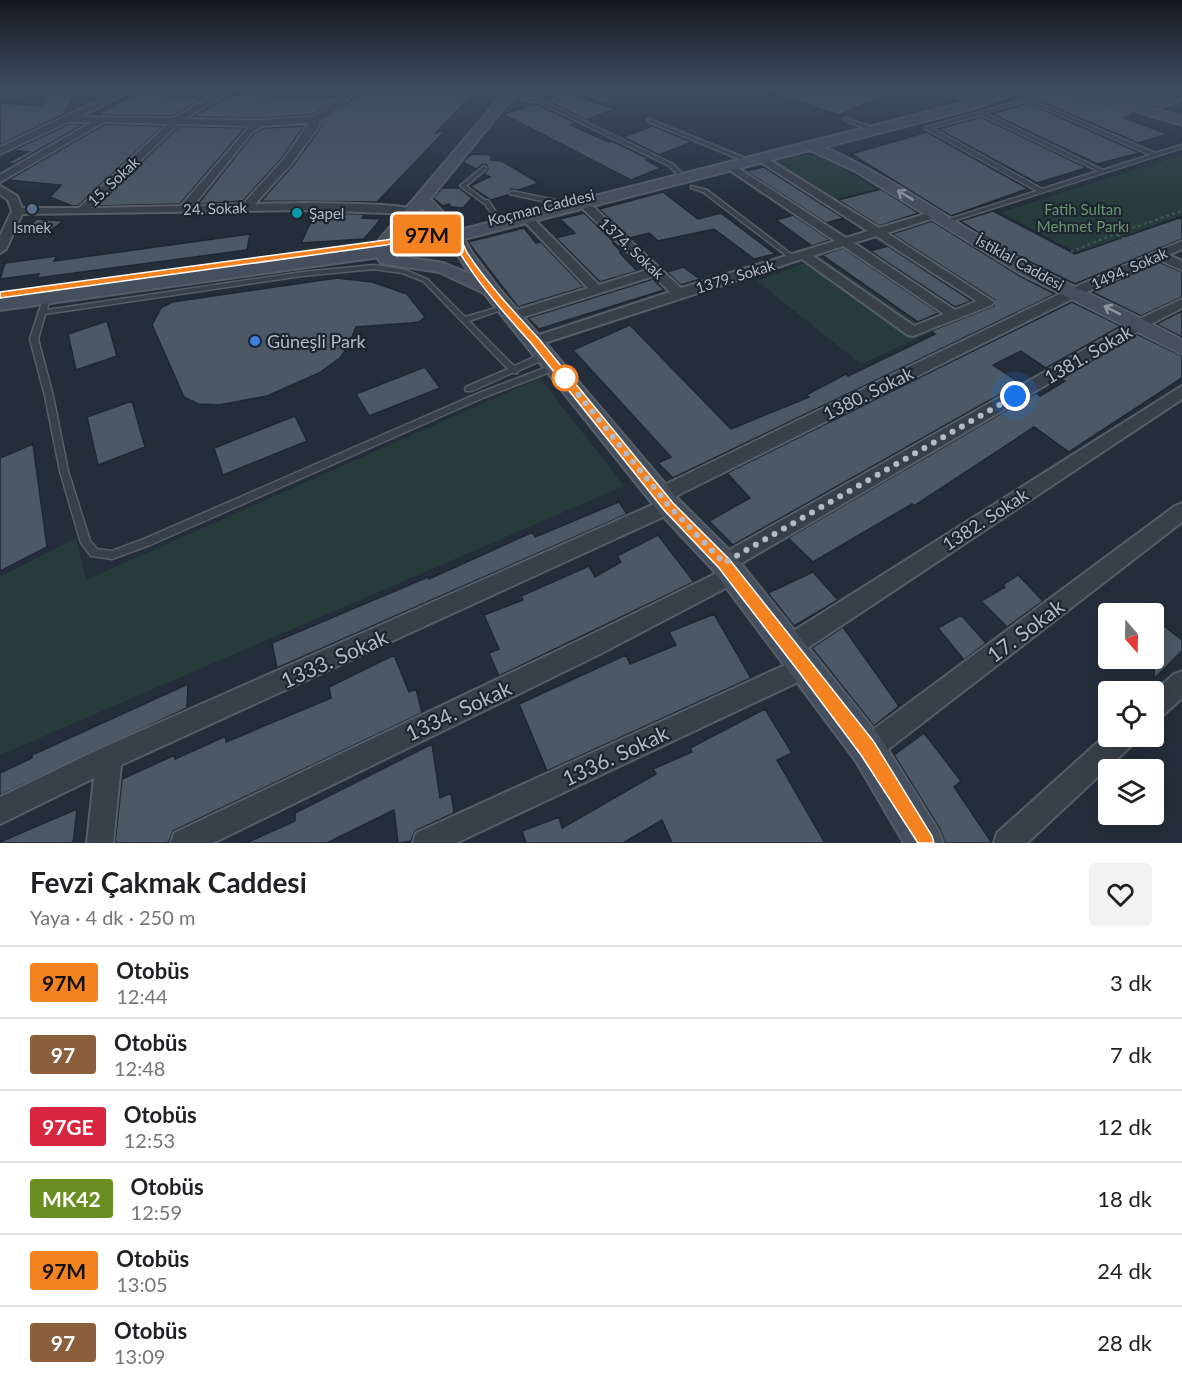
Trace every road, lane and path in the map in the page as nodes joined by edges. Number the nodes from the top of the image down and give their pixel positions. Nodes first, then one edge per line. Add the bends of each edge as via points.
1 (49, 127) edge
2 (89, 127) edge
3 (169, 127) edge
4 (254, 127) edge
5 (313, 127) edge
6 (482, 127) edge
7 (593, 127) edge
8 (664, 127) edge
9 (866, 127) edge
10 (878, 127) edge
11 (930, 127) edge
12 (1009, 127) edge
13 (1091, 127) edge
14 (832, 142) junction
15 (790, 146) junction
16 (1182, 146) edge
17 (814, 147) junction
18 (0, 151) edge
19 (1155, 155) junction
20 (763, 159) junction
21 (736, 163) junction
22 (484, 168) dead end
23 (862, 169) junction
24 (1102, 171) junction
25 (680, 173) junction
26 (0, 179) edge
27 (693, 187) dead end
28 (0, 189) edge
29 (1042, 190) junction
30 (512, 193) dead end
31 (555, 202) junction
32 (584, 204) junction
33 (247, 206) junction
34 (417, 206) junction
35 (185, 208) junction
36 (18, 211) junction
37 (82, 211) junction
38 (1182, 211) edge
39 (497, 218) junction
40 (527, 218) junction
41 (942, 218) junction
42 (879, 232) junction
43 (1115, 234) junction
44 (450, 236) junction
45 (386, 242) junction
46 (845, 242) junction
47 (1182, 245) edge
48 (0, 249) edge
49 (354, 255) junction
50 (1158, 255) junction
51 (798, 257) junction
52 (1182, 266) edge
53 (443, 268) junction
54 (1027, 270) junction
55 (657, 271) junction
56 (597, 290) junction
57 (1075, 292) junction
58 (679, 293) junction
59 (0, 295) edge
60 (1182, 303) edge
61 (0, 304) edge
62 (503, 304) junction
63 (44, 305) junction
64 (954, 315) junction
65 (464, 320) junction
66 (1140, 324) junction
67 (1182, 348) edge
68 (546, 354) junction
69 (514, 371) junction
70 (470, 389) dead end
71 (1182, 391) edge
72 (664, 501) junction
73 (1182, 511) edge
74 (728, 569) junction
75 (797, 657) junction
76 (1182, 682) edge
77 (1164, 699) edge
78 (1111, 747) edge
79 (868, 748) junction
80 (109, 758) junction
81 (0, 811) edge
82 (100, 843) edge
83 (184, 843) edge
84 (426, 843) edge
85 (925, 843) edge
86 (1007, 843) edge

1 - 18 street
2 - 26 street
3 - 37 street, 15. Sokak
4 - 35 street
5 - 33 street
6 - 34 main road
7 - 25 lane
8 - 21 lane
9 - 15 main road, Koçman Caddesi
10 - 14 main road, Koçman Caddesi
11 - 29 lane
12 - 24 lane
13 - 19 lane
14 - 17 main road, Koçman Caddesi
14 - 23 main road via 831,148
15 - 17 main road
15 - 21 main road, Koçman Caddesi
16 - 19 lane
17 - 20 main road, Koçman Caddesi
17 - 23 main road
19 - 24 lane
20 - 21 main road, Koçman Caddesi
20 - 42 street
21 - 25 main road, Koçman Caddesi
21 - 32 main road, Koçman Caddesi
21 - 46 street
22 - 39 lane via 463,186 485,202
41 -> 23 main road, İstiklal Caddesi
24 - 29 lane
25 - 31 main road, Koçman Caddesi
27 - 51 lane via 705,191
28 - 36 street via 13,198
29 - 41 lane
30 - 31 lane
31 - 39 main road, Koçman Caddesi
32 - 40 main road, Koçman Caddesi
32 - 55 street, 1374. Sokak
33 - 34 street, 24. Sokak
33 - 35 street, 24. Sokak
34 - 44 main road
34 - 45 main road
35 - 37 street, 24. Sokak
36 - 37 street, 24. Sokak
36 - 48 street
38 - 43 path
39 - 44 main road, Koçman Caddesi
40 - 44 main road, Koçman Caddesi
40 - 56 street
41 - 42 street, 1379. Sokak
41 - 54 main road, İstiklal Caddesi
42 - 46 street, 1379. Sokak
42 - 64 street via 987,302
43 - 50 path
43 - 54 path
44 - 45 main road, Koçman Caddesi
44 - 49 main road
44 - 53 main road via 438,258
44 - 62 main road
45 - 59 main road, Koçman Caddesi
46 - 51 street, 1379. Sokak
46 - 64 street
47 - 50 street, 1494. Sokak
49 - 53 main road
49 - 63 main road
50 - 52 street
50 - 57 street, 1494. Sokak
51 - 58 street, 1379. Sokak
51 - 64 street via 913,332
53 - 62 main road
54 - 57 main road, İstiklal Caddesi
55 - 56 street
55 - 58 street, 1374. Sokak
56 - 62 street
66 -> 57 main road, İstiklal Caddesi
57 - 72 street, 1380. Sokak
58 - 68 street, 1379. Sokak
60 - 66 street, 1381. Sokak
61 - 63 main road
62 - 65 lane
62 - 68 main road
63 - 65 lane via 374,267 403,271 426,280
63 - 68 lane via 34,339 64,471 86,543 94,553 112,555 482,395
65 - 69 lane
66 - 67 main road, İstiklal Caddesi
66 - 74 street, 1381. Sokak
68 - 69 lane
68 - 72 main road
69 - 70 lane
71 - 75 street, 1382. Sokak
72 - 74 main road
72 - 80 street, 1333. Sokak
73 - 79 street, 17. Sokak
74 - 75 main road
74 - 83 street, 1334. Sokak via 592,646
75 - 79 main road
75 - 84 street, 1336. Sokak
76 - 77 street
78 - 86 street
79 - 85 main road
80 - 81 street, 1333. Sokak
80 - 82 street

